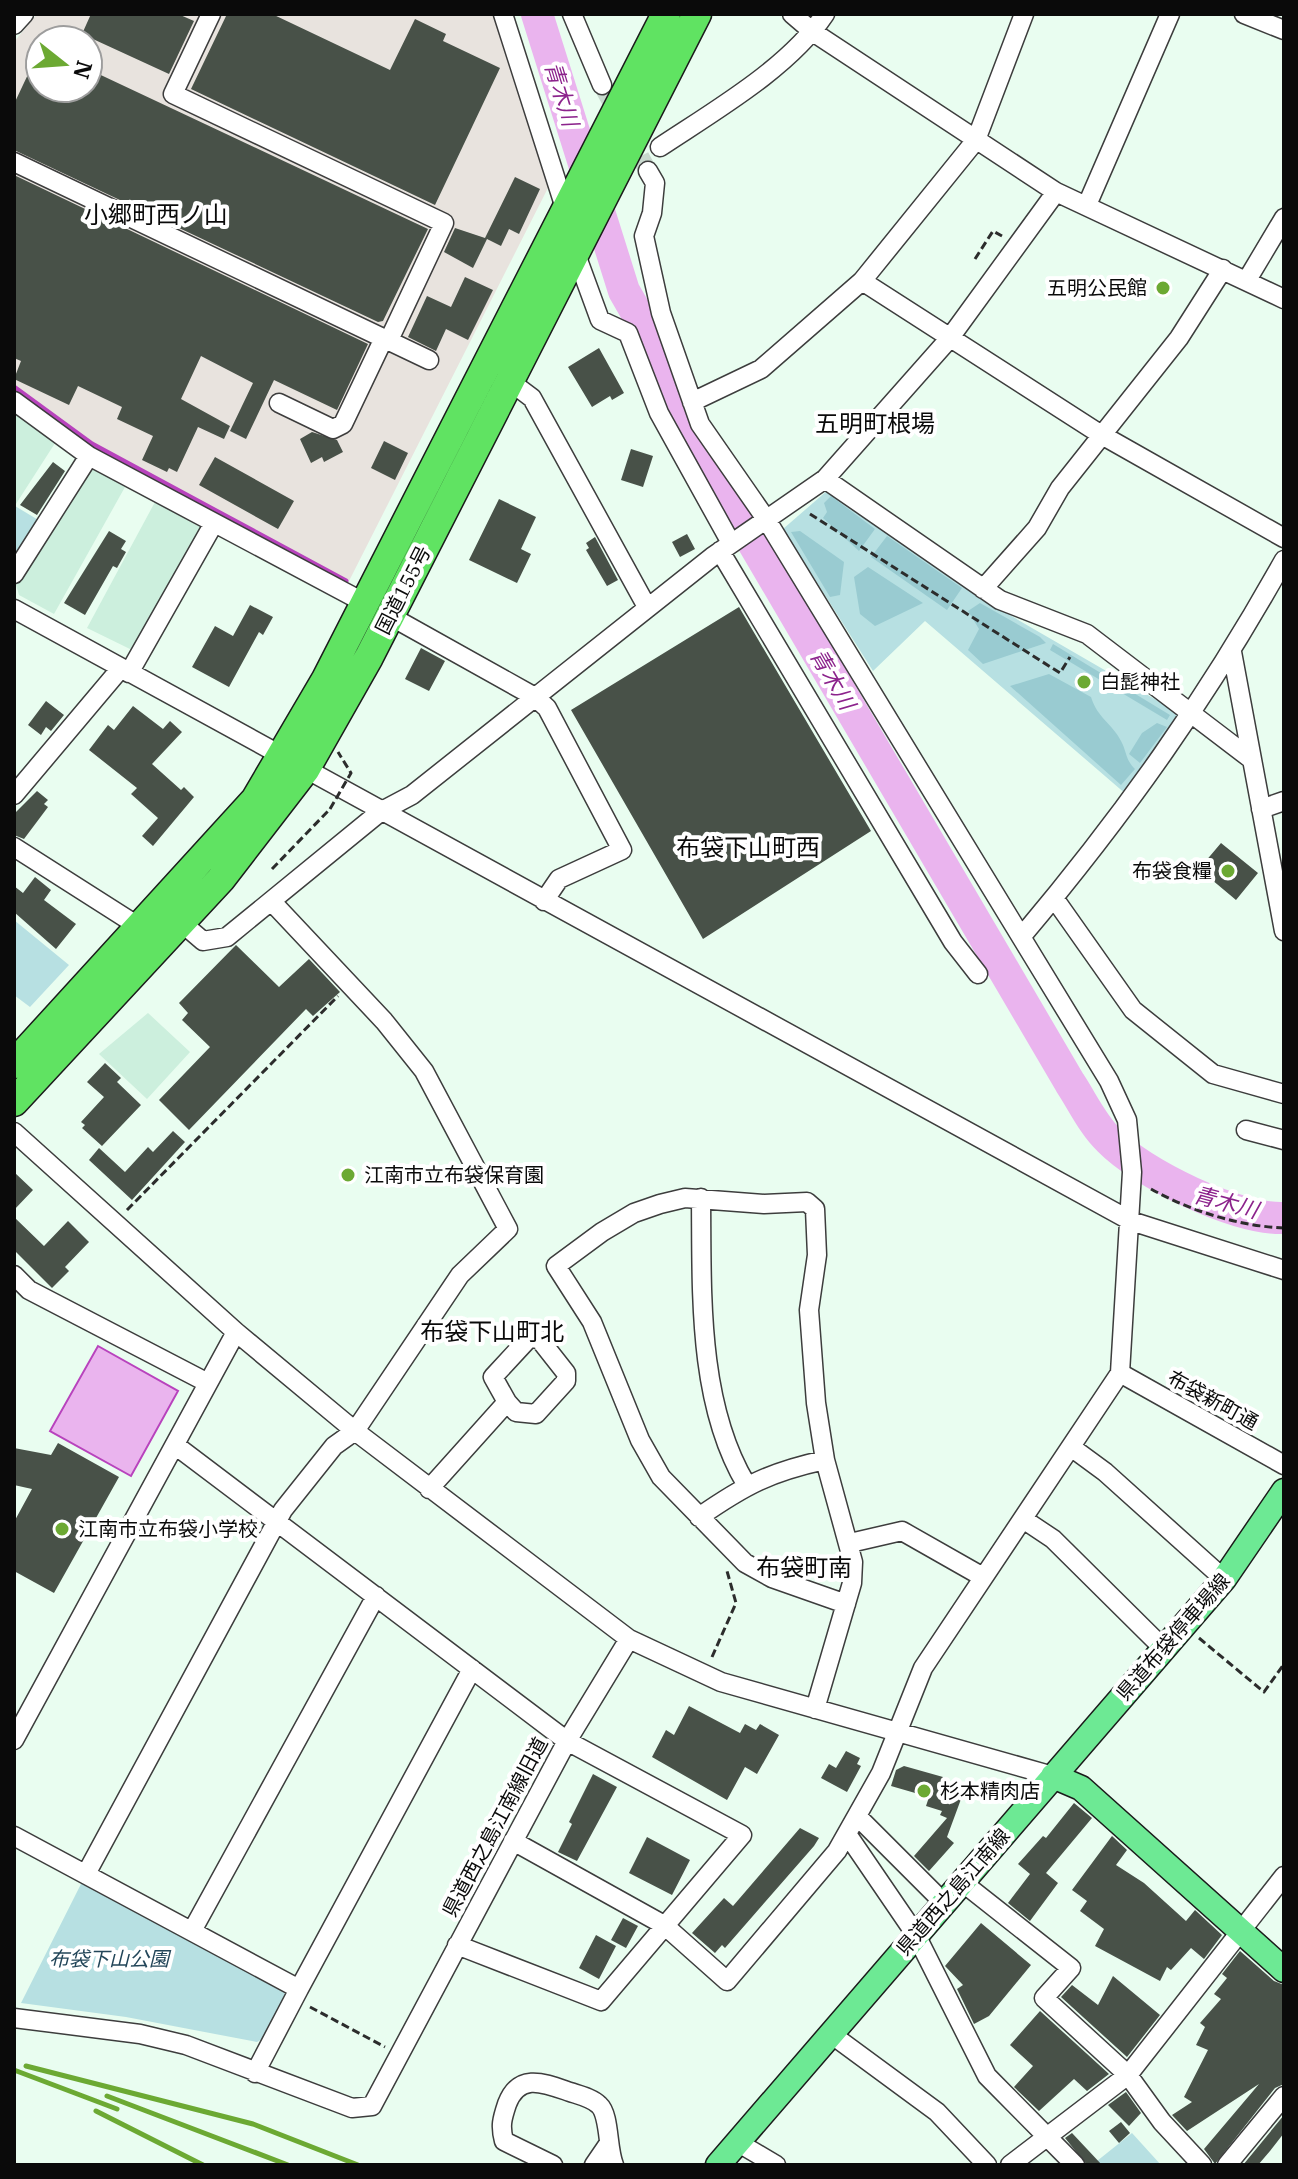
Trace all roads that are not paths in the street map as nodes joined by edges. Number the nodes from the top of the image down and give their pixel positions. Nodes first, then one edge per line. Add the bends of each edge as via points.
1 (24, 14) edge
2 (211, 14) edge
3 (503, 14) edge
4 (572, 14) edge
5 (666, 14) edge
6 (697, 14) edge
7 (792, 14) edge
8 (825, 14) edge
9 (1024, 14) edge
10 (1170, 14) edge
11 (1244, 14) edge
12 (14, 25) edge
13 (1284, 30) edge
14 (813, 32) junction
15 (602, 85) tunnel mouth
16 (976, 140) junction
17 (660, 147) dead end
18 (14, 162) edge
19 (648, 171) tunnel mouth
20 (1056, 192) junction
21 (1087, 205) junction
22 (568, 208) junction
23 (1284, 218) edge
24 (577, 244) junction
25 (1223, 269) junction
26 (1247, 280) junction
27 (862, 281) junction
28 (1284, 299) edge
29 (386, 339) junction
30 (949, 339) junction
31 (429, 360) dead end
32 (508, 380) junction
33 (14, 401) edge
34 (692, 402) junction
35 (279, 403) dead end
36 (1100, 434) junction
37 (89, 456) junction
38 (825, 479) junction
39 (763, 522) junction
40 (214, 523) junction
41 (1284, 538) edge
42 (729, 544) junction
43 (1284, 560) edge
44 (14, 574) edge
45 (983, 589) junction
46 (365, 603) junction
47 (647, 607) junction
48 (14, 609) edge
49 (390, 616) junction
50 (1232, 652) junction
51 (125, 670) junction
52 (535, 697) junction
53 (1194, 713) junction
54 (1251, 759) junction
55 (293, 763) junction
56 (14, 795) edge
57 (1284, 801) edge
58 (1261, 809) junction
59 (380, 812) junction
60 (14, 847) edge
61 (1054, 898) junction
62 (544, 901) junction
63 (273, 903) junction
64 (182, 923) junction
65 (138, 926) junction
66 (1284, 931) edge
67 (1022, 936) junction
68 (978, 974) dead end
69 (14, 1064) edge
70 (1284, 1094) edge
71 (14, 1102) edge
72 (1246, 1130) dead end
73 (14, 1132) edge
74 (1284, 1140) edge
75 (701, 1198) junction
76 (1131, 1221) junction
77 (1284, 1270) edge
78 (14, 1275) edge
79 (236, 1332) junction
80 (1120, 1373) junction
81 (208, 1383) junction
82 (507, 1402) dead end
83 (355, 1431) junction
84 (175, 1445) junction
85 (1071, 1447) junction
86 (825, 1460) junction
87 (1284, 1465) edge
88 (746, 1484) junction
89 (429, 1489) junction
90 (1284, 1491) edge
91 (699, 1517) junction
92 (1023, 1519) junction
93 (276, 1521) junction
94 (850, 1543) junction
95 (983, 1577) junction
96 (1224, 1579) junction
97 (376, 1596) junction
98 (846, 1604) junction
99 (629, 1639) junction
100 (1164, 1649) junction
101 (472, 1669) junction
102 (815, 1709) junction
103 (896, 1731) junction
104 (14, 1740) edge
105 (567, 1741) junction
106 (1053, 1776) junction
107 (858, 1817) junction
108 (847, 1834) junction
109 (14, 1836) edge
110 (513, 1841) junction
111 (86, 1874) junction
112 (1284, 1876) edge
113 (962, 1882) junction
114 (944, 1903) junction
115 (664, 1925) junction
116 (192, 1931) junction
117 (1243, 1931) junction
118 (916, 1935) junction
119 (457, 1945) junction
120 (1284, 1970) edge
121 (299, 1989) junction
122 (14, 2018) edge
123 (831, 2034) junction
124 (255, 2073) junction
125 (1128, 2075) junction
126 (1284, 2096) edge
127 (1049, 2137) junction
128 (737, 2142) junction
129 (607, 2146) junction
130 (553, 2165) edge
131 (594, 2165) edge
132 (614, 2165) edge
133 (718, 2165) edge
134 (776, 2165) edge
135 (987, 2165) edge
136 (1010, 2165) edge
137 (1075, 2165) edge
138 (1202, 2165) edge
139 (1227, 2165) edge

1 - 12 street
2 - 29 street via 173,94 444,223
3 - 22 street
4 - 15 street
5 - 22 highway, 国道155号
6 - 24 highway, 国道155号
7 - 14 street
8 - 14 street
9 - 16 street
10 - 21 street
11 - 13 street
14 - 16 street
14 - 17 street via 719,108
16 - 20 street
16 - 27 street
18 - 29 street
19 - 34 street via 655,183 644,236 661,313
20 - 21 street
20 - 30 street
21 - 25 street
22 - 46 highway, 国道155号
23 - 26 street
24 - 32 highway, 国道155号
24 - 42 street via 600,320 628,333 659,413
25 - 26 street
25 - 36 street via 1179,338
26 - 28 street
27 - 30 street
27 - 34 street via 761,369
29 - 31 street
29 - 35 street via 343,424 333,429
30 - 36 street
30 - 38 street
32 - 47 street via 532,398
32 - 49 highway, 国道155号
33 - 37 street
34 - 39 street via 700,424
36 - 41 street
36 - 45 street via 1037,528
37 - 40 street
37 - 44 street
38 - 39 street
38 - 45 street
39 - 42 street
39 - 67 street
40 - 46 street
40 - 51 street
42 - 47 street
42 - 68 street via 953,942
43 - 50 street
45 - 53 street via 1087,634
46 - 55 highway, 国道155号 via 326,679
47 - 52 street
48 - 51 street
49 - 52 street
49 - 55 highway, 国道155号
50 - 53 street
50 - 54 street
51 - 55 street
51 - 56 street
52 - 59 street via 412,795
52 - 62 street via 547,708 622,850 559,879
53 - 54 street
53 - 61 street
54 - 58 street
55 - 59 street
55 - 64 highway, 国道155号 via 221,879
55 - 65 highway, 国道155号
57 - 58 street
58 - 66 street
59 - 62 street
59 - 63 street
60 - 65 street
61 - 67 street
61 - 70 street via 1133,1010 1213,1074
62 - 76 street
63 - 64 street via 215,941 203,941
63 - 83 street via 424,1071 508,1229 460,1275
64 - 71 highway, 国道155号
65 - 69 highway, 国道155号
67 - 76 street via 1109,1081 1128,1129
72 - 74 street
73 - 79 street
75 - 86 street via 807,1202 815,1209 817,1255 809,1310
75 - 88 street via 702,1280 716,1403
75 - 91 street via 634,1213 556,1266 592,1322 650,1461
76 - 77 street
76 - 80 street
78 - 81 street via 29,1290
79 - 81 street
79 - 83 street
80 - 85 street
80 - 87 street, 布袋新町通
81 - 84 street
82 - 89 street
83 - 89 street
83 - 93 street via 334,1446
84 - 93 street
84 - 104 street
85 - 92 street
85 - 96 street
86 - 88 street
86 - 94 street
88 - 91 street
89 - 99 street
90 - 96 main road, 県道布袋停車場線
91 - 98 street via 756,1570
92 - 95 street
92 - 100 street via 1053,1539
93 - 97 street
93 - 111 street
94 - 95 street via 902,1531
94 - 98 street via 852,1583
95 - 103 street via 923,1668
96 - 100 main road, 県道布袋停車場線
97 - 101 street
97 - 116 street
98 - 102 street
99 - 102 street via 704,1675
99 - 105 street, 県道西之島江南線旧道
100 - 106 main road, 県道布袋停車場線
101 - 105 street
101 - 121 street
102 - 103 street
103 - 106 street
103 - 107 street
105 - 110 street, 県道西之島江南線旧道
105 - 115 street via 742,1835
106 - 113 main road, 県道西之島江南線
106 - 117 main road via 1081,1788
107 - 108 street
107 - 114 street
108 - 115 street via 727,1981
108 - 118 street
109 - 111 street
110 - 115 street
110 - 119 street, 県道西之島江南線旧道
111 - 116 street
112 - 117 street
113 - 114 main road, 県道西之島江南線
113 - 125 street via 1071,1968 1044,1998
114 - 118 main road, 県道西之島江南線
115 - 119 street via 601,2001
116 - 121 street
117 - 120 main road
117 - 125 street
118 - 123 main road, 県道西之島江南線
118 - 127 street via 987,2076
119 - 124 street, 県道西之島江南線旧道 via 372,2106 352,2108
121 - 124 street
122 - 124 street, 県道西之島江南線旧道 via 140,2034 186,2045
123 - 128 main road, 県道西之島江南線
123 - 135 street via 937,2112
125 - 127 street
125 - 138 street
126 - 139 street
127 - 136 street
127 - 137 street
128 - 133 main road, 県道西之島江南線
128 - 134 street
129 - 130 street via 605,2114 599,2104 538,2081 522,2084 512,2093 500,2124 504,2141
129 - 131 street
129 - 132 street

